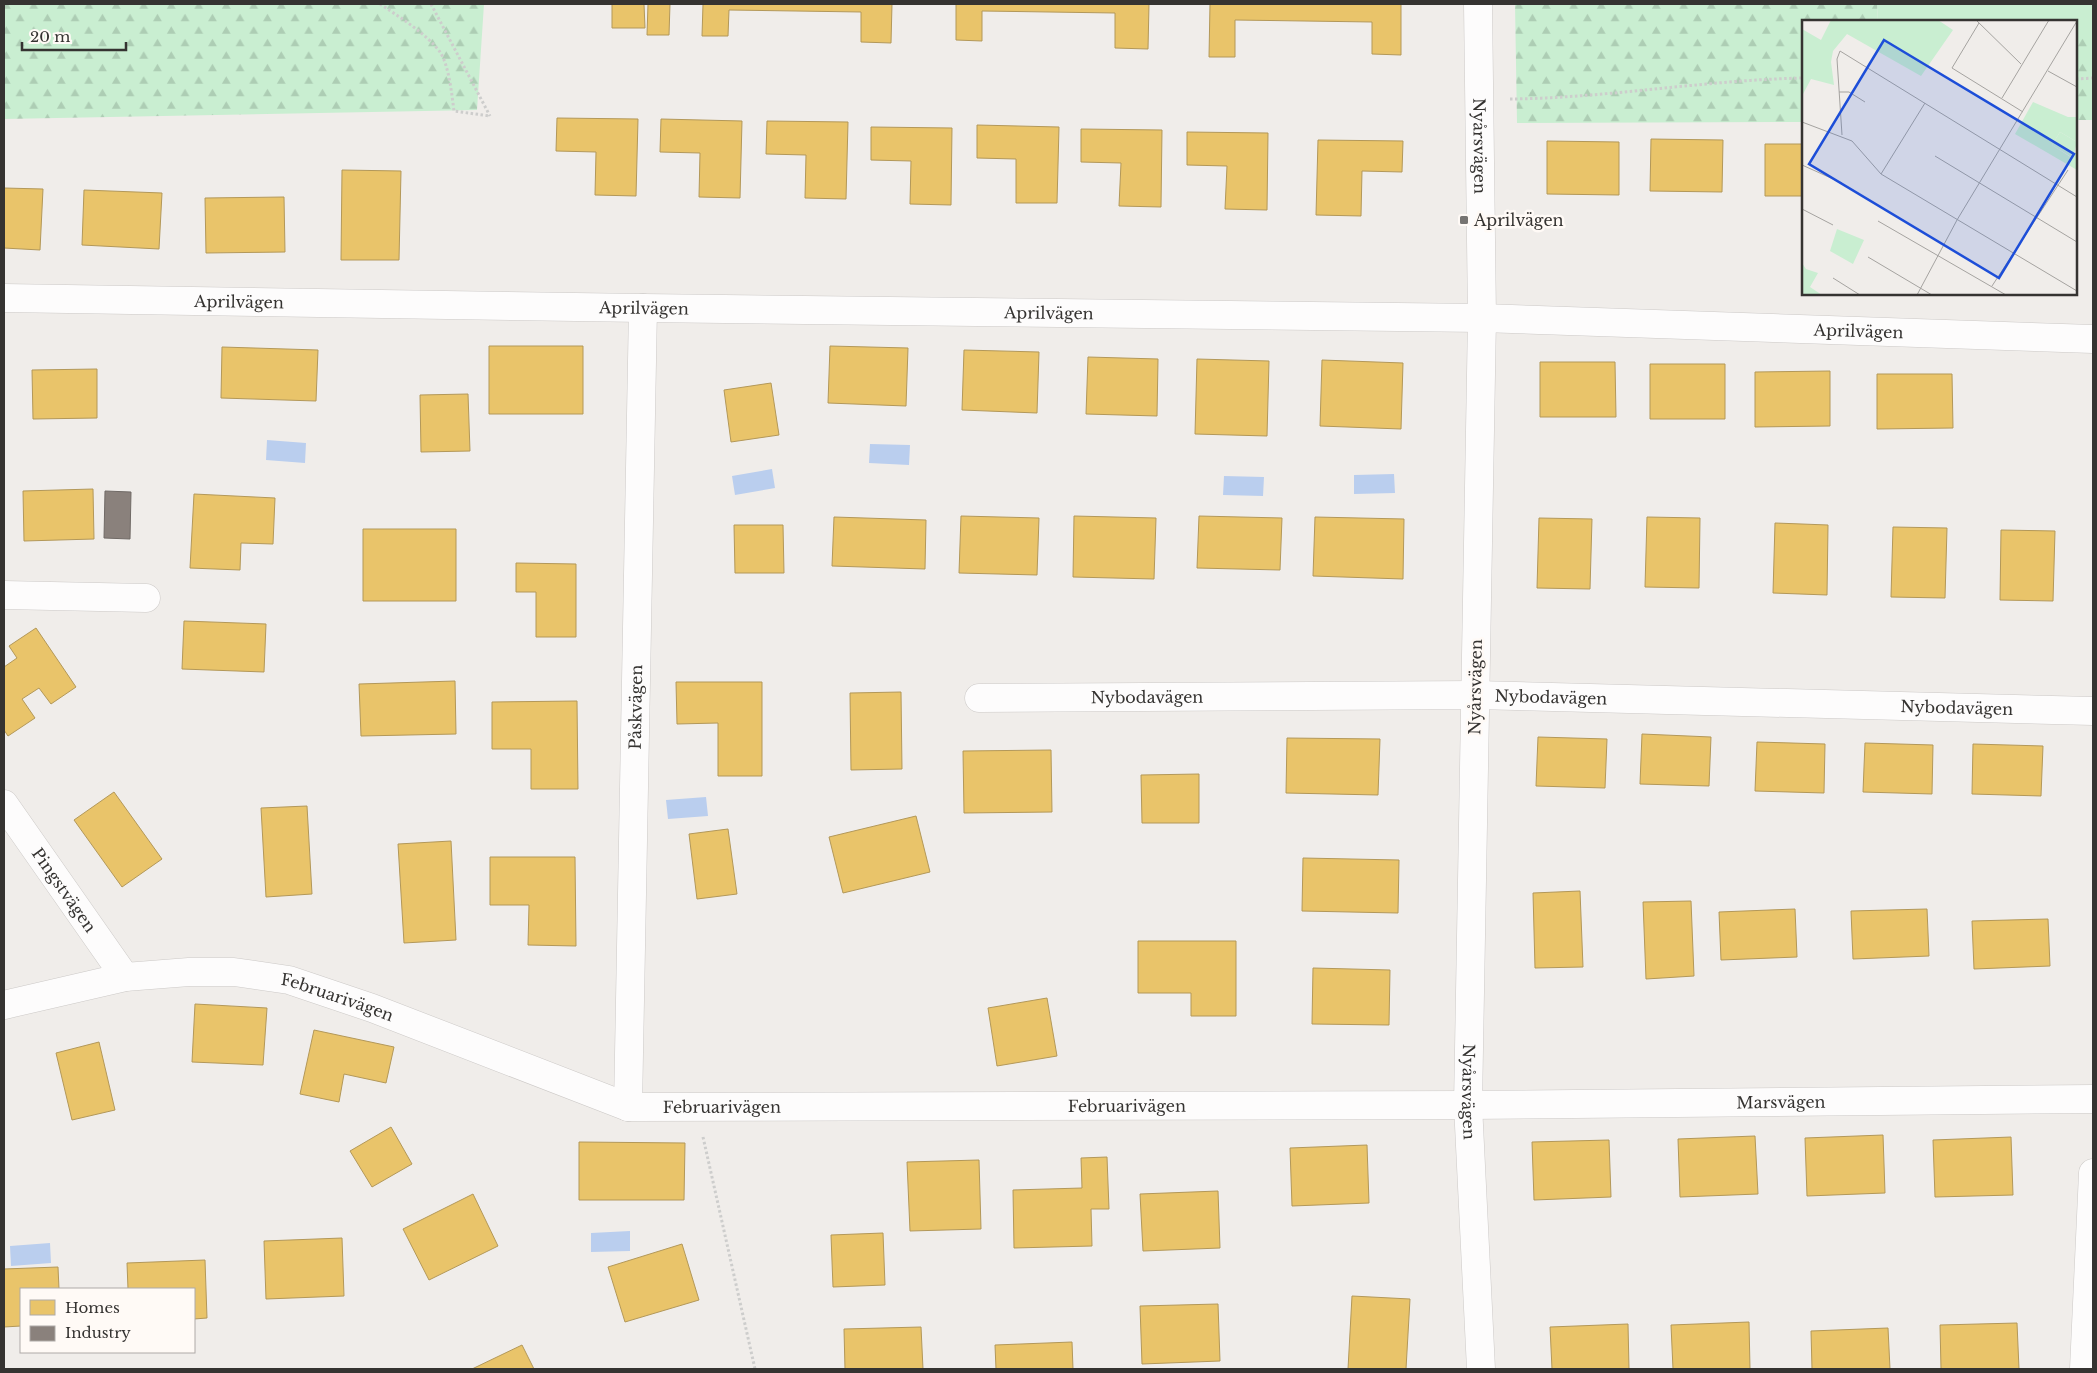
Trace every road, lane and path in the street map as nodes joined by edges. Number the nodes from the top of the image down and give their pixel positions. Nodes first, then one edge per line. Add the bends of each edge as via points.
1 (380, 4) edge
2 (431, 4) edge
3 (1478, 4) edge
4 (1802, 78) edge
5 (2093, 78) edge
6 (2077, 79) edge
7 (1505, 99) dead end
8 (4, 298) edge
9 (642, 308) junction
10 (1482, 318) junction
11 (2093, 339) edge
12 (4, 595) edge
13 (146, 598) dead end
14 (1474, 695) junction
15 (978, 698) dead end
16 (2093, 711) edge
17 (4, 804) edge
18 (125, 977) junction
19 (4, 1005) edge
20 (2093, 1100) edge
21 (1468, 1105) junction
22 (628, 1107) junction
23 (696, 1108) junction
24 (2093, 1173) edge
25 (755, 1369) edge
26 (1481, 1369) edge
27 (2084, 1369) edge

1 - 2 path via 413,27 440,52 452,88 454,112 490,116
3 - 10 street, Nyårsvägen
4 - 7 path via 1560,98
5 - 6 path
8 - 9 street, Aprilvägen
9 - 10 street, Aprilvägen
9 - 22 street, Påskvägen
10 - 11 street, Aprilvägen
10 - 14 street, Nyårsvägen
12 - 13 street
14 - 15 street, Nybodavägen
14 - 16 street, Nybodavägen
14 - 21 street, Nyårsvägen
17 - 18 street, Pingstvägen
18 - 19 street, Februarivägen
18 - 22 street, Februarivägen via 234,972 289,980 372,1008
20 - 21 street, Marsvägen
21 - 23 street, Februarivägen
21 - 26 street, Nyårsvägen
22 - 23 street, Februarivägen
23 - 25 path
24 - 27 street

